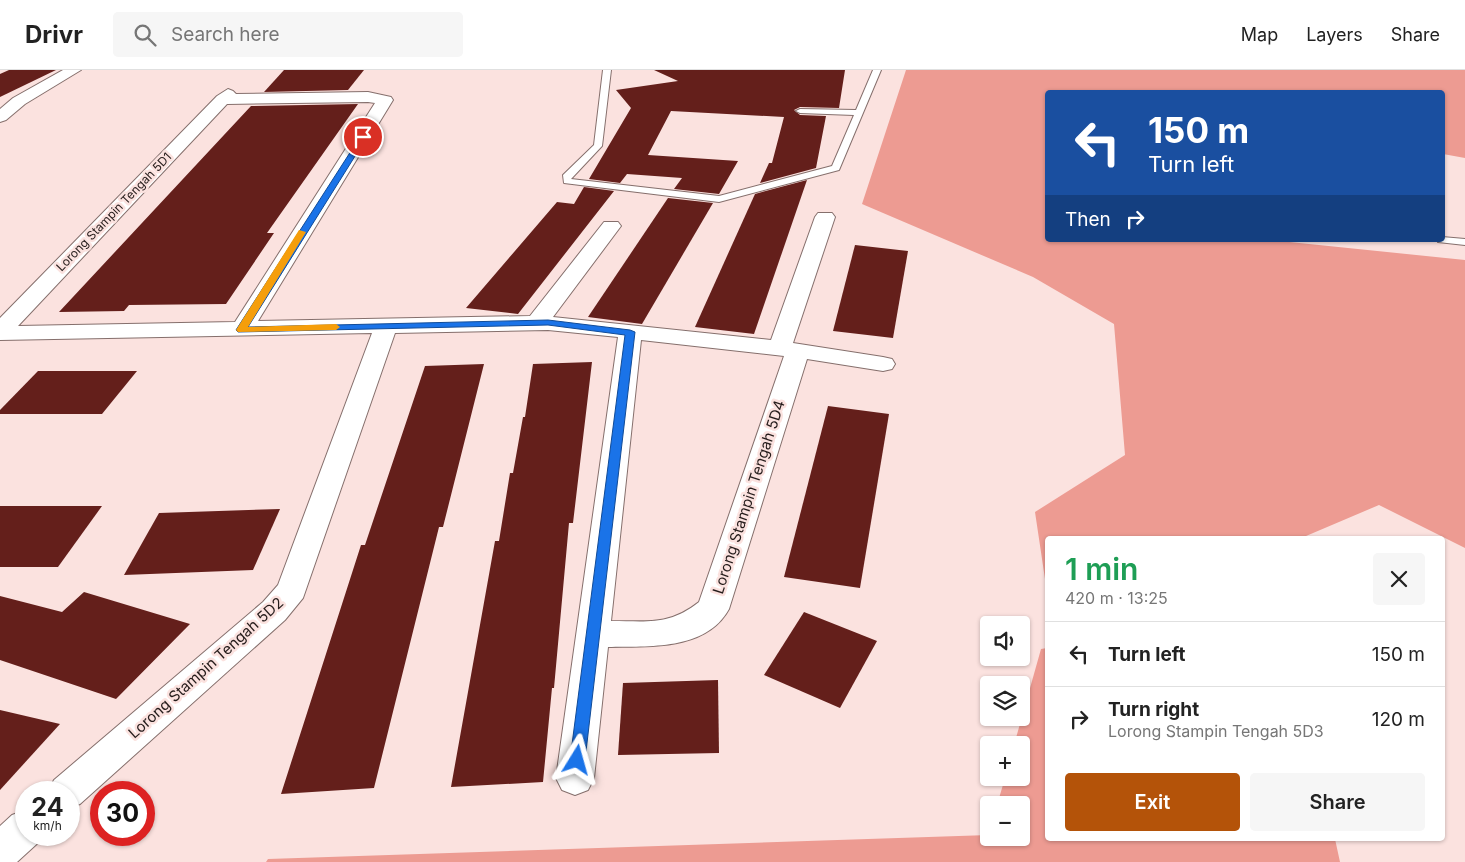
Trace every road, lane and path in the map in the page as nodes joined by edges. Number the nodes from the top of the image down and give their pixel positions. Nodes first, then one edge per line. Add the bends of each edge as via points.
1 (74, 70) edge
2 (607, 70) edge
3 (877, 70) edge
4 (800, 111) dead end
5 (860, 113) junction
6 (0, 117) edge
7 (825, 217) dead end
8 (611, 226) dead end
9 (1445, 240) edge
10 (1465, 242) edge
11 (537, 322) junction
12 (386, 326) junction
13 (241, 330) junction
14 (0, 332) edge
15 (630, 332) junction
16 (788, 350) junction
17 (883, 364) dead end
18 (594, 634) junction
19 (575, 778) dead end
20 (80, 781) edge
21 (15, 838) edge
22 (0, 851) edge

1 - 6 street via 19,101
2 - 5 lane via 598,146 566,177 567,182 710,199 730,198 835,169
3 - 5 lane
4 - 5 lane
7 - 16 street, Lorong Stampin Tengah 5D4
8 - 11 street
9 - 10 lane
11 - 12 street
11 - 15 street
12 - 13 street
12 - 20 street, Lorong Stampin Tengah 5D2 via 292,590 274,611
13 - 14 street
13 - 14 street, Lorong Stampin Tengah 5D1 via 385,100 368,97 226,96
15 - 16 street
15 - 18 street
16 - 17 street
16 - 18 street, Lorong Stampin Tengah 5D4 via 713,609 697,622 669,633
18 - 19 street
21 - 22 street

